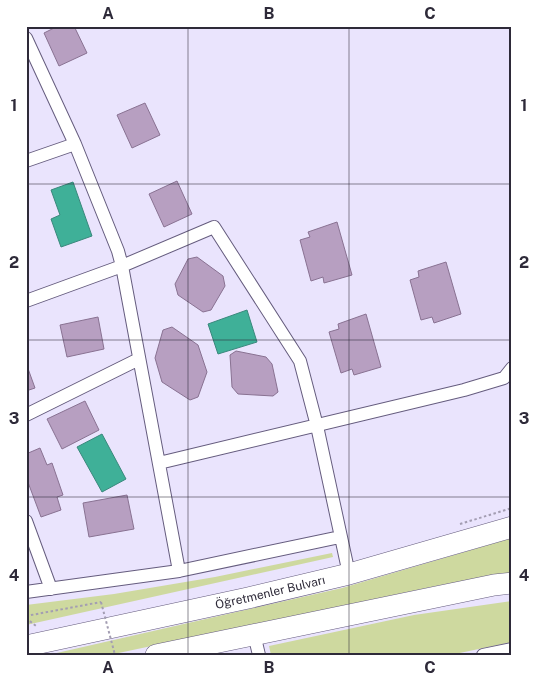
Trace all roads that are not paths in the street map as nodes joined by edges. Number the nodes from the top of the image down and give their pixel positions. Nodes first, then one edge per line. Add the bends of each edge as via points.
1 (26, 38) edge
2 (75, 144) junction
3 (26, 161) edge
4 (122, 266) junction
5 (26, 301) edge
6 (139, 359) junction
7 (512, 368) edge
8 (26, 415) edge
9 (317, 426) junction
10 (159, 463) junction
11 (26, 521) edge
12 (512, 527) edge
13 (340, 537) junction
14 (179, 571) junction
15 (349, 574) junction
16 (512, 583) edge
17 (50, 589) junction
18 (26, 592) edge
19 (254, 634) junction
20 (26, 646) edge
21 (512, 649) edge
22 (156, 655) edge
23 (259, 655) edge
24 (484, 655) edge

1 - 2 street
2 - 3 street
2 - 4 street
4 - 5 street
4 - 6 street
4 - 9 street via 214,227 300,361
6 - 8 street
6 - 10 street
7 - 9 street via 504,378 464,390
9 - 10 street
9 - 13 street
10 - 14 street
11 - 17 street
12 - 15 main road, Öğretmenler Bulvarı
13 - 14 street
13 - 15 street
14 - 17 street
15 - 20 main road, Öğretmenler Bulvarı
16 - 19 main road
17 - 18 street
19 - 22 main road
19 - 23 street
21 - 24 street

